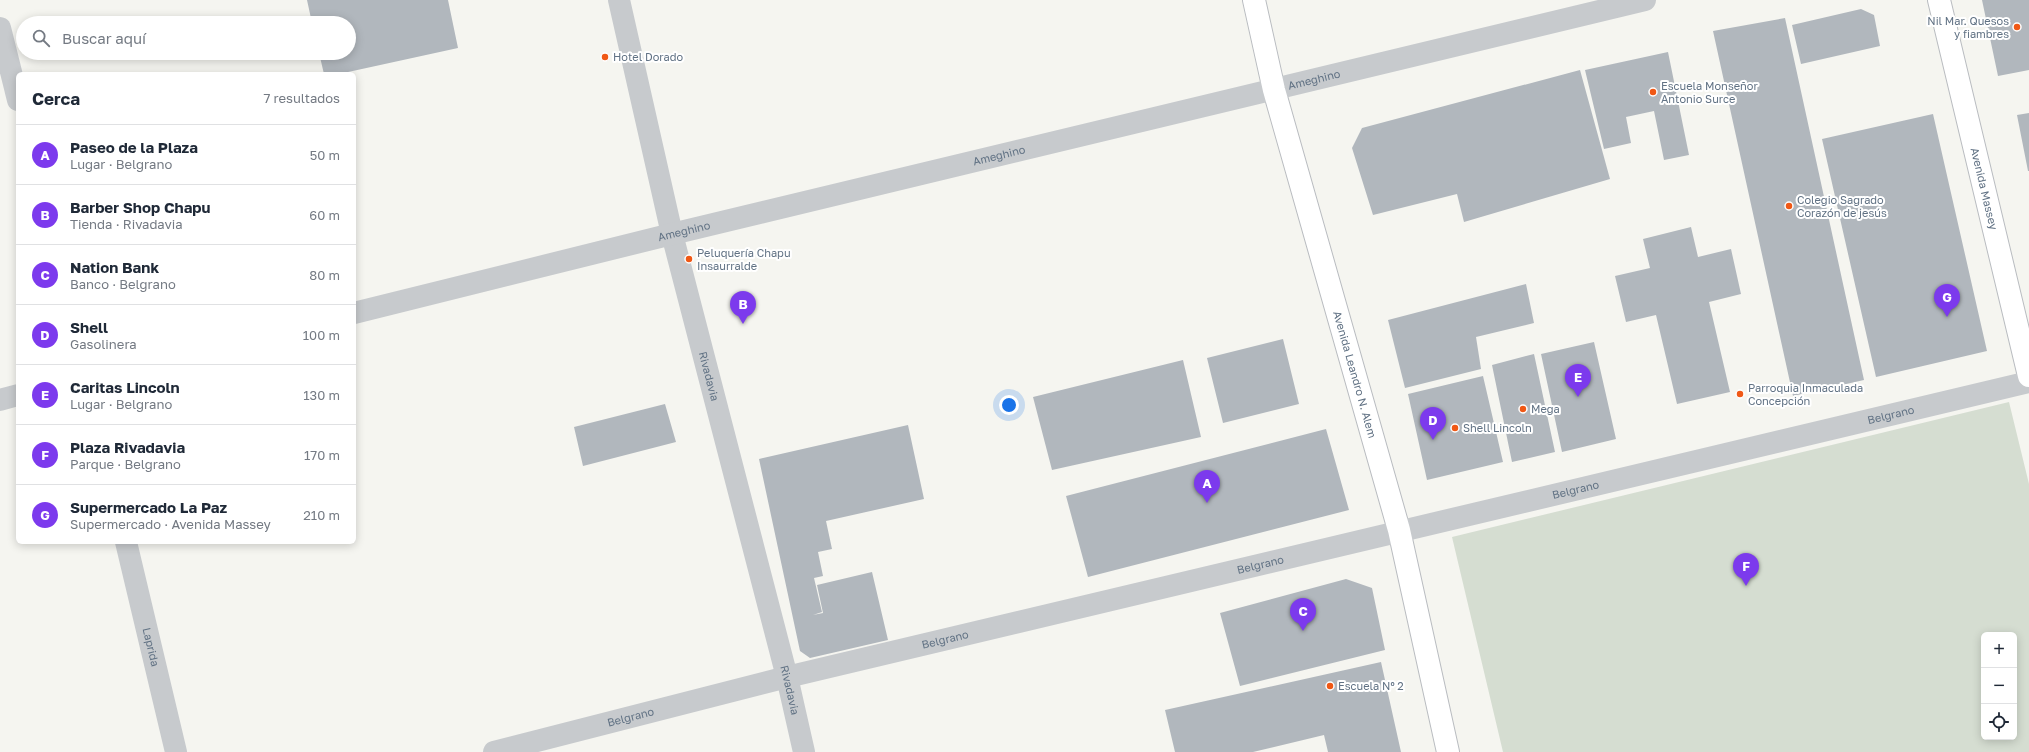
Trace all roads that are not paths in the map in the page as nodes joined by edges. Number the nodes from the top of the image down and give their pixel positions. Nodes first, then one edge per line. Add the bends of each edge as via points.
1 (619, 0) edge
2 (1254, 0) edge
3 (1645, 0) edge
4 (1939, 0) edge
5 (0, 28) edge
6 (1274, 90) junction
7 (16, 92) edge
8 (672, 234) junction
9 (356, 313) edge
10 (2029, 376) edge
11 (2029, 382) edge
12 (16, 396) edge
13 (0, 400) edge
14 (1399, 530) junction
15 (126, 544) edge
16 (787, 678) junction
17 (176, 752) edge
18 (494, 752) edge
19 (804, 752) edge
20 (1448, 752) edge

1 - 8 street, Rivadavia
2 - 6 main road, Avenida Leandro N. Alem
3 - 6 street, Ameghino
4 - 10 main road, Avenida Massey
5 - 7 street
6 - 8 street, Ameghino
6 - 14 main road, Avenida Leandro N. Alem
8 - 9 street, Ameghino
8 - 16 street, Rivadavia
11 - 14 street, Belgrano
12 - 13 street
14 - 16 street, Belgrano
14 - 20 main road, Avenida Leandro N. Alem
15 - 17 street, Laprida
16 - 18 street, Belgrano
16 - 19 street, Rivadavia

